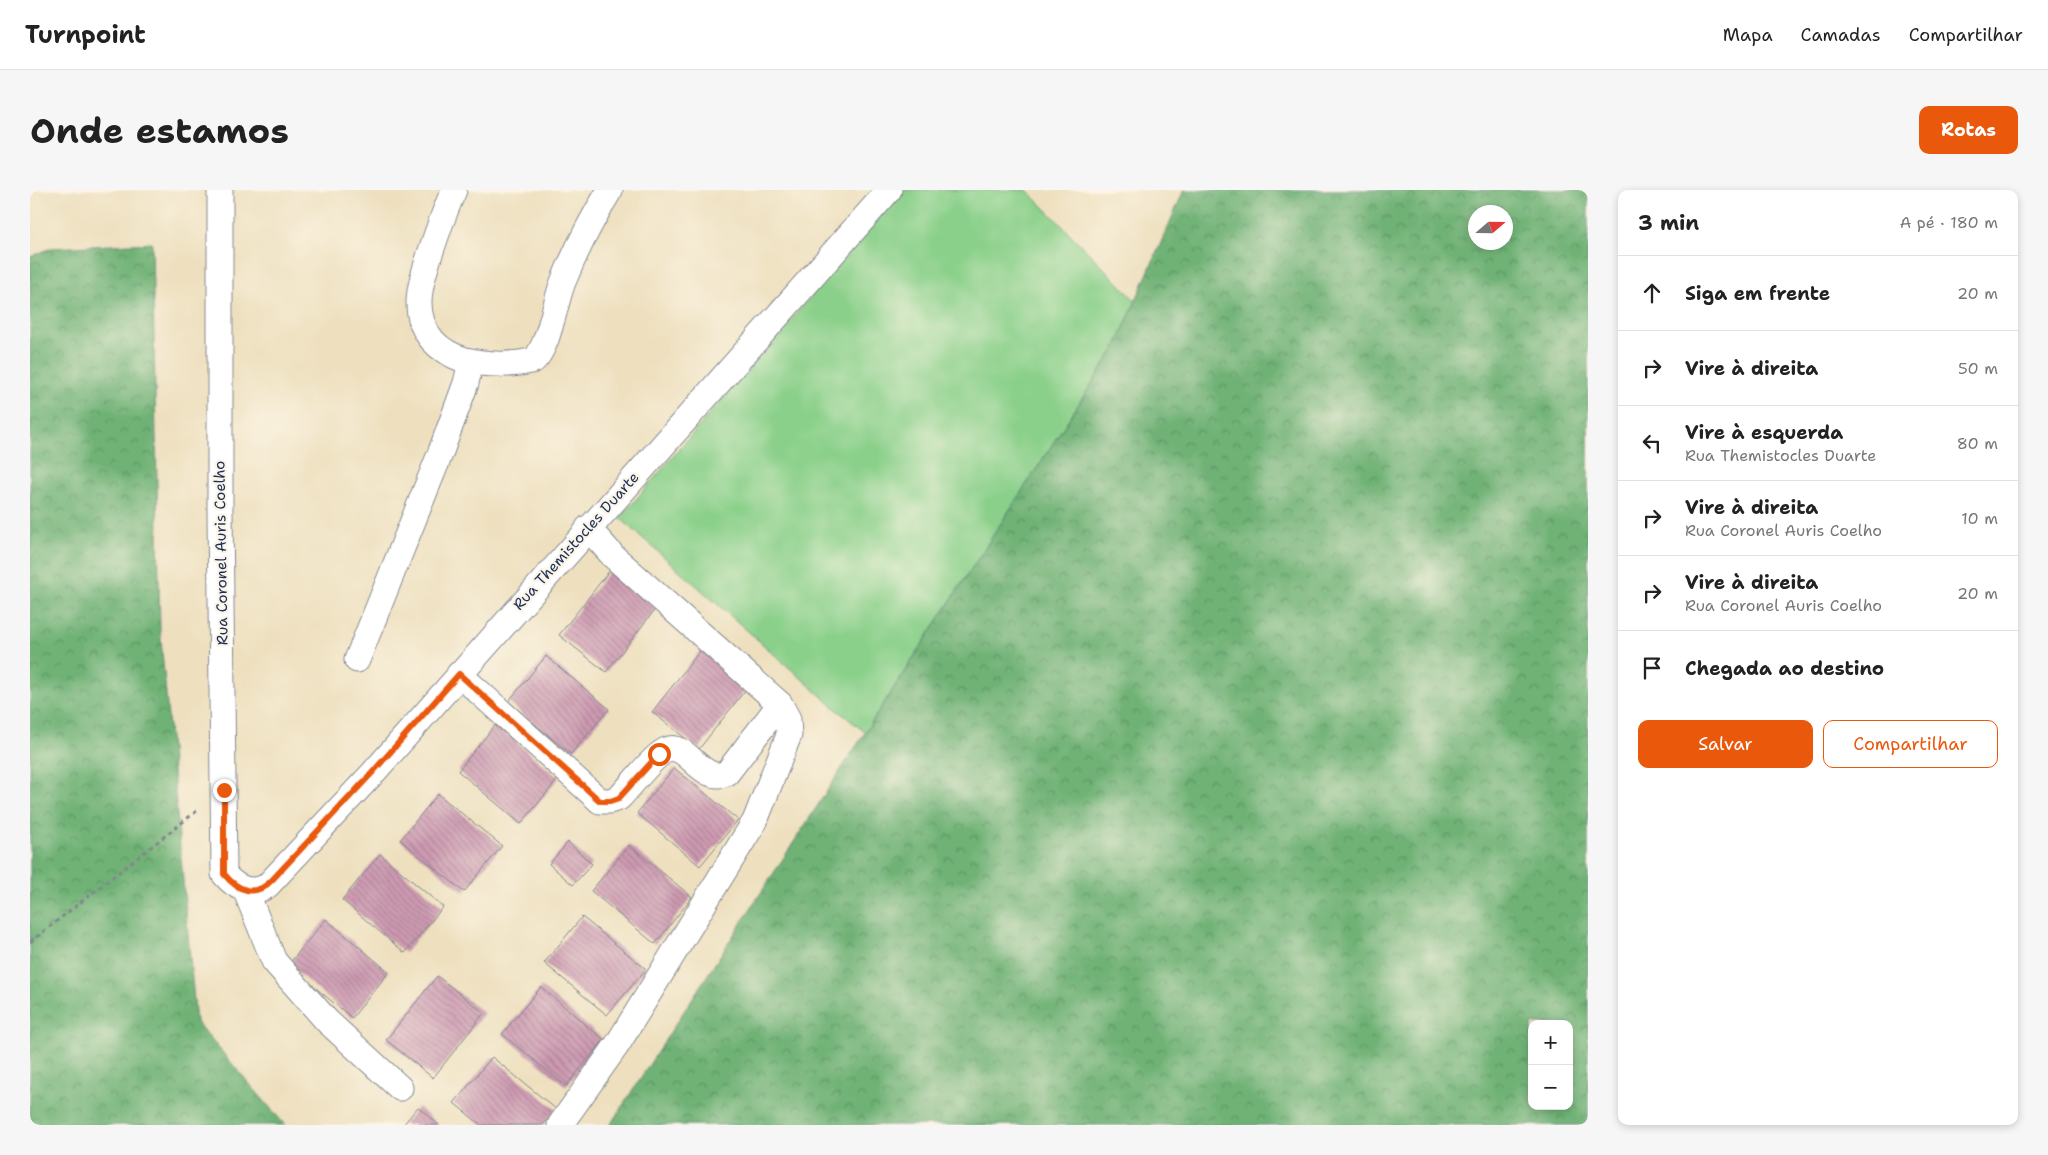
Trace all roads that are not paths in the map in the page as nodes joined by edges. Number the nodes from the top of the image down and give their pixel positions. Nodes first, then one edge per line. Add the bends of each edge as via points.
1 (220, 190) edge
2 (454, 190) edge
3 (610, 190) edge
4 (889, 190) edge
5 (471, 361) junction
6 (588, 528) junction
7 (356, 660) dead end
8 (465, 680) junction
9 (780, 704) junction
10 (252, 890) junction
11 (400, 1088) dead end
12 (560, 1125) edge

1 - 10 street, Rua Coronel Auris Coelho via 224,874 234,885
2 - 5 street via 419,288 418,313 423,326 440,348
3 - 5 street via 563,283 539,355 534,360 515,363
4 - 6 street, Rua Themistocles Duarte
5 - 7 street via 440,454
6 - 8 street, Rua Themistocles Duarte
6 - 9 street via 614,557
8 - 9 street via 600,801 619,798 659,754 668,749 678,750 713,776 727,773
8 - 10 street, Rua Themistocles Duarte via 272,880
9 - 12 street via 788,719 789,735 754,821 617,1045
10 - 11 street via 274,962 327,1021

